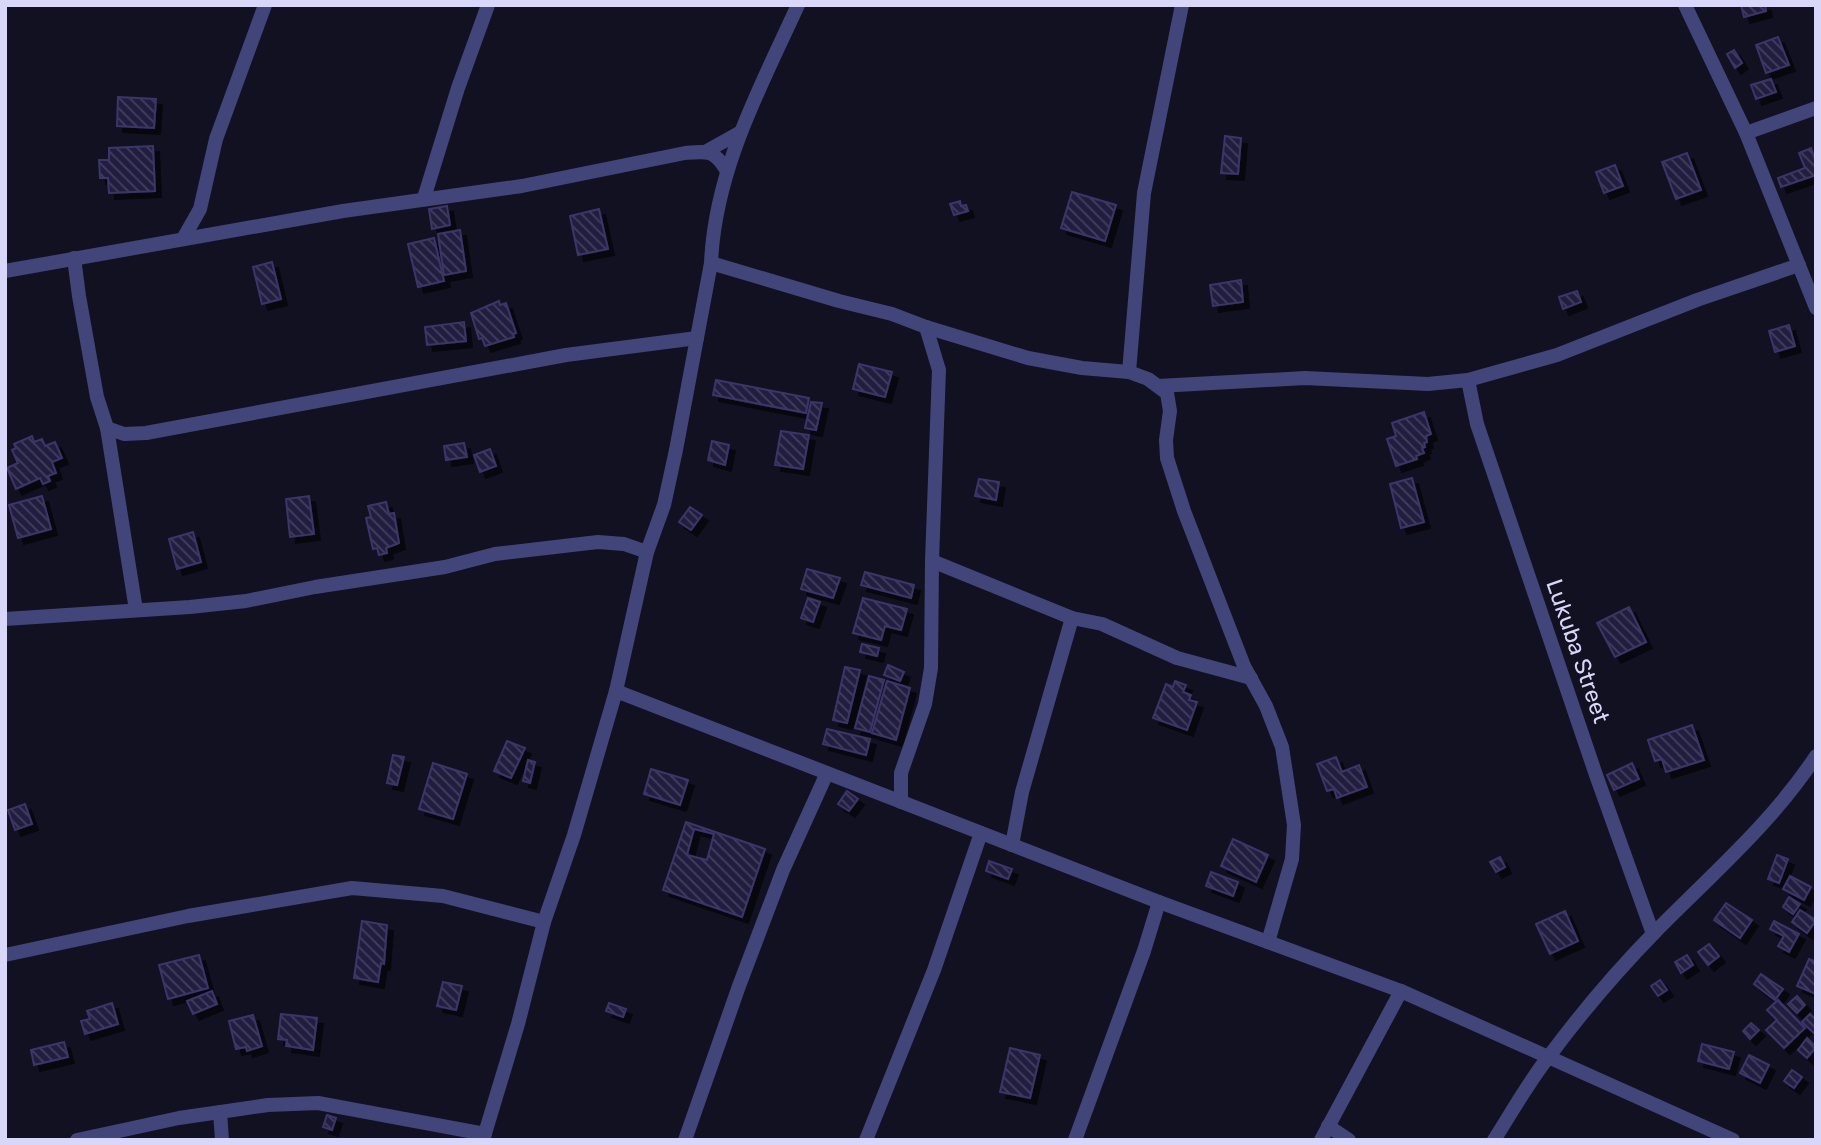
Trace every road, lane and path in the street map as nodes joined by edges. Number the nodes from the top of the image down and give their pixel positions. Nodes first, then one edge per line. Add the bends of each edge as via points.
1 (265, 5) edge
2 (488, 5) edge
3 (798, 5) edge
4 (1182, 5) edge
5 (1685, 5) edge
6 (1816, 108) edge
7 (739, 133) junction
8 (1746, 133) junction
9 (705, 152) junction
10 (727, 171) junction
11 (424, 198) junction
12 (183, 239) junction
13 (74, 258) junction
14 (711, 263) junction
15 (1799, 265) junction
16 (5, 271) edge
17 (1816, 308) edge
18 (926, 327) junction
19 (697, 338) junction
20 (1129, 372) junction
21 (1468, 380) junction
22 (1157, 386) junction
23 (107, 428) junction
24 (655, 531) junction
25 (624, 544) junction
26 (647, 552) junction
27 (932, 561) junction
28 (136, 610) junction
29 (1072, 618) junction
30 (5, 619) edge
31 (1251, 678) junction
32 (616, 691) junction
33 (1816, 755) edge
34 (827, 773) junction
35 (901, 802) junction
36 (981, 833) junction
37 (1012, 845) junction
38 (1158, 902) junction
39 (544, 922) junction
40 (1653, 934) junction
41 (1268, 942) junction
42 (5, 955) edge
43 (1401, 991) junction
44 (1549, 1056) junction
45 (220, 1112) junction
46 (1328, 1126) junction
47 (484, 1137) edge
48 (77, 1140) edge
49 (222, 1140) edge
50 (686, 1140) edge
51 (866, 1140) edge
52 (1075, 1140) edge
53 (1321, 1140) edge
54 (1349, 1140) edge
55 (1494, 1140) edge
56 (1733, 1140) edge

1 - 12 street via 216,139 200,209
2 - 11 street
3 - 7 street
4 - 20 street via 1144,193
5 - 8 street
6 - 8 street
7 - 9 street
7 - 10 street
8 - 15 street
9 - 10 street via 716,155
9 - 11 street via 522,186
10 - 14 street
11 - 12 street
12 - 13 street
13 - 16 street
13 - 23 street via 97,397
14 - 18 street
14 - 19 street
15 - 17 street
15 - 21 street via 1556,355
18 - 20 street via 1028,358
18 - 27 street via 939,370
19 - 23 street via 566,355 146,433
19 - 24 street
20 - 22 street
21 - 22 street via 1305,378
21 - 40 street, Lukuba Street via 1477,424
22 - 31 street via 1167,393 1167,457 1184,511
23 - 28 street
24 - 25 street
24 - 26 street
25 - 26 street
25 - 28 street via 598,542 495,554 445,567 246,601
26 - 32 street
27 - 29 street
27 - 35 street via 931,668 925,704 901,773
28 - 30 street
29 - 31 street via 1101,624 1177,659
29 - 37 street via 1022,792
31 - 41 street via 1282,747 1294,825 1292,859
32 - 34 street
32 - 39 street
33 - 40 street via 1734,854
34 - 35 street
34 - 50 street via 778,883
35 - 36 street
36 - 37 street
36 - 51 street via 934,970
37 - 38 street
38 - 41 street
38 - 52 street
39 - 42 street via 443,896 352,888 188,916
39 - 47 street
40 - 44 street
41 - 43 street
43 - 44 street
43 - 46 street
44 - 55 street
44 - 56 street
45 - 47 street via 318,1103
45 - 48 street
45 - 49 street
46 - 53 street
46 - 54 street

